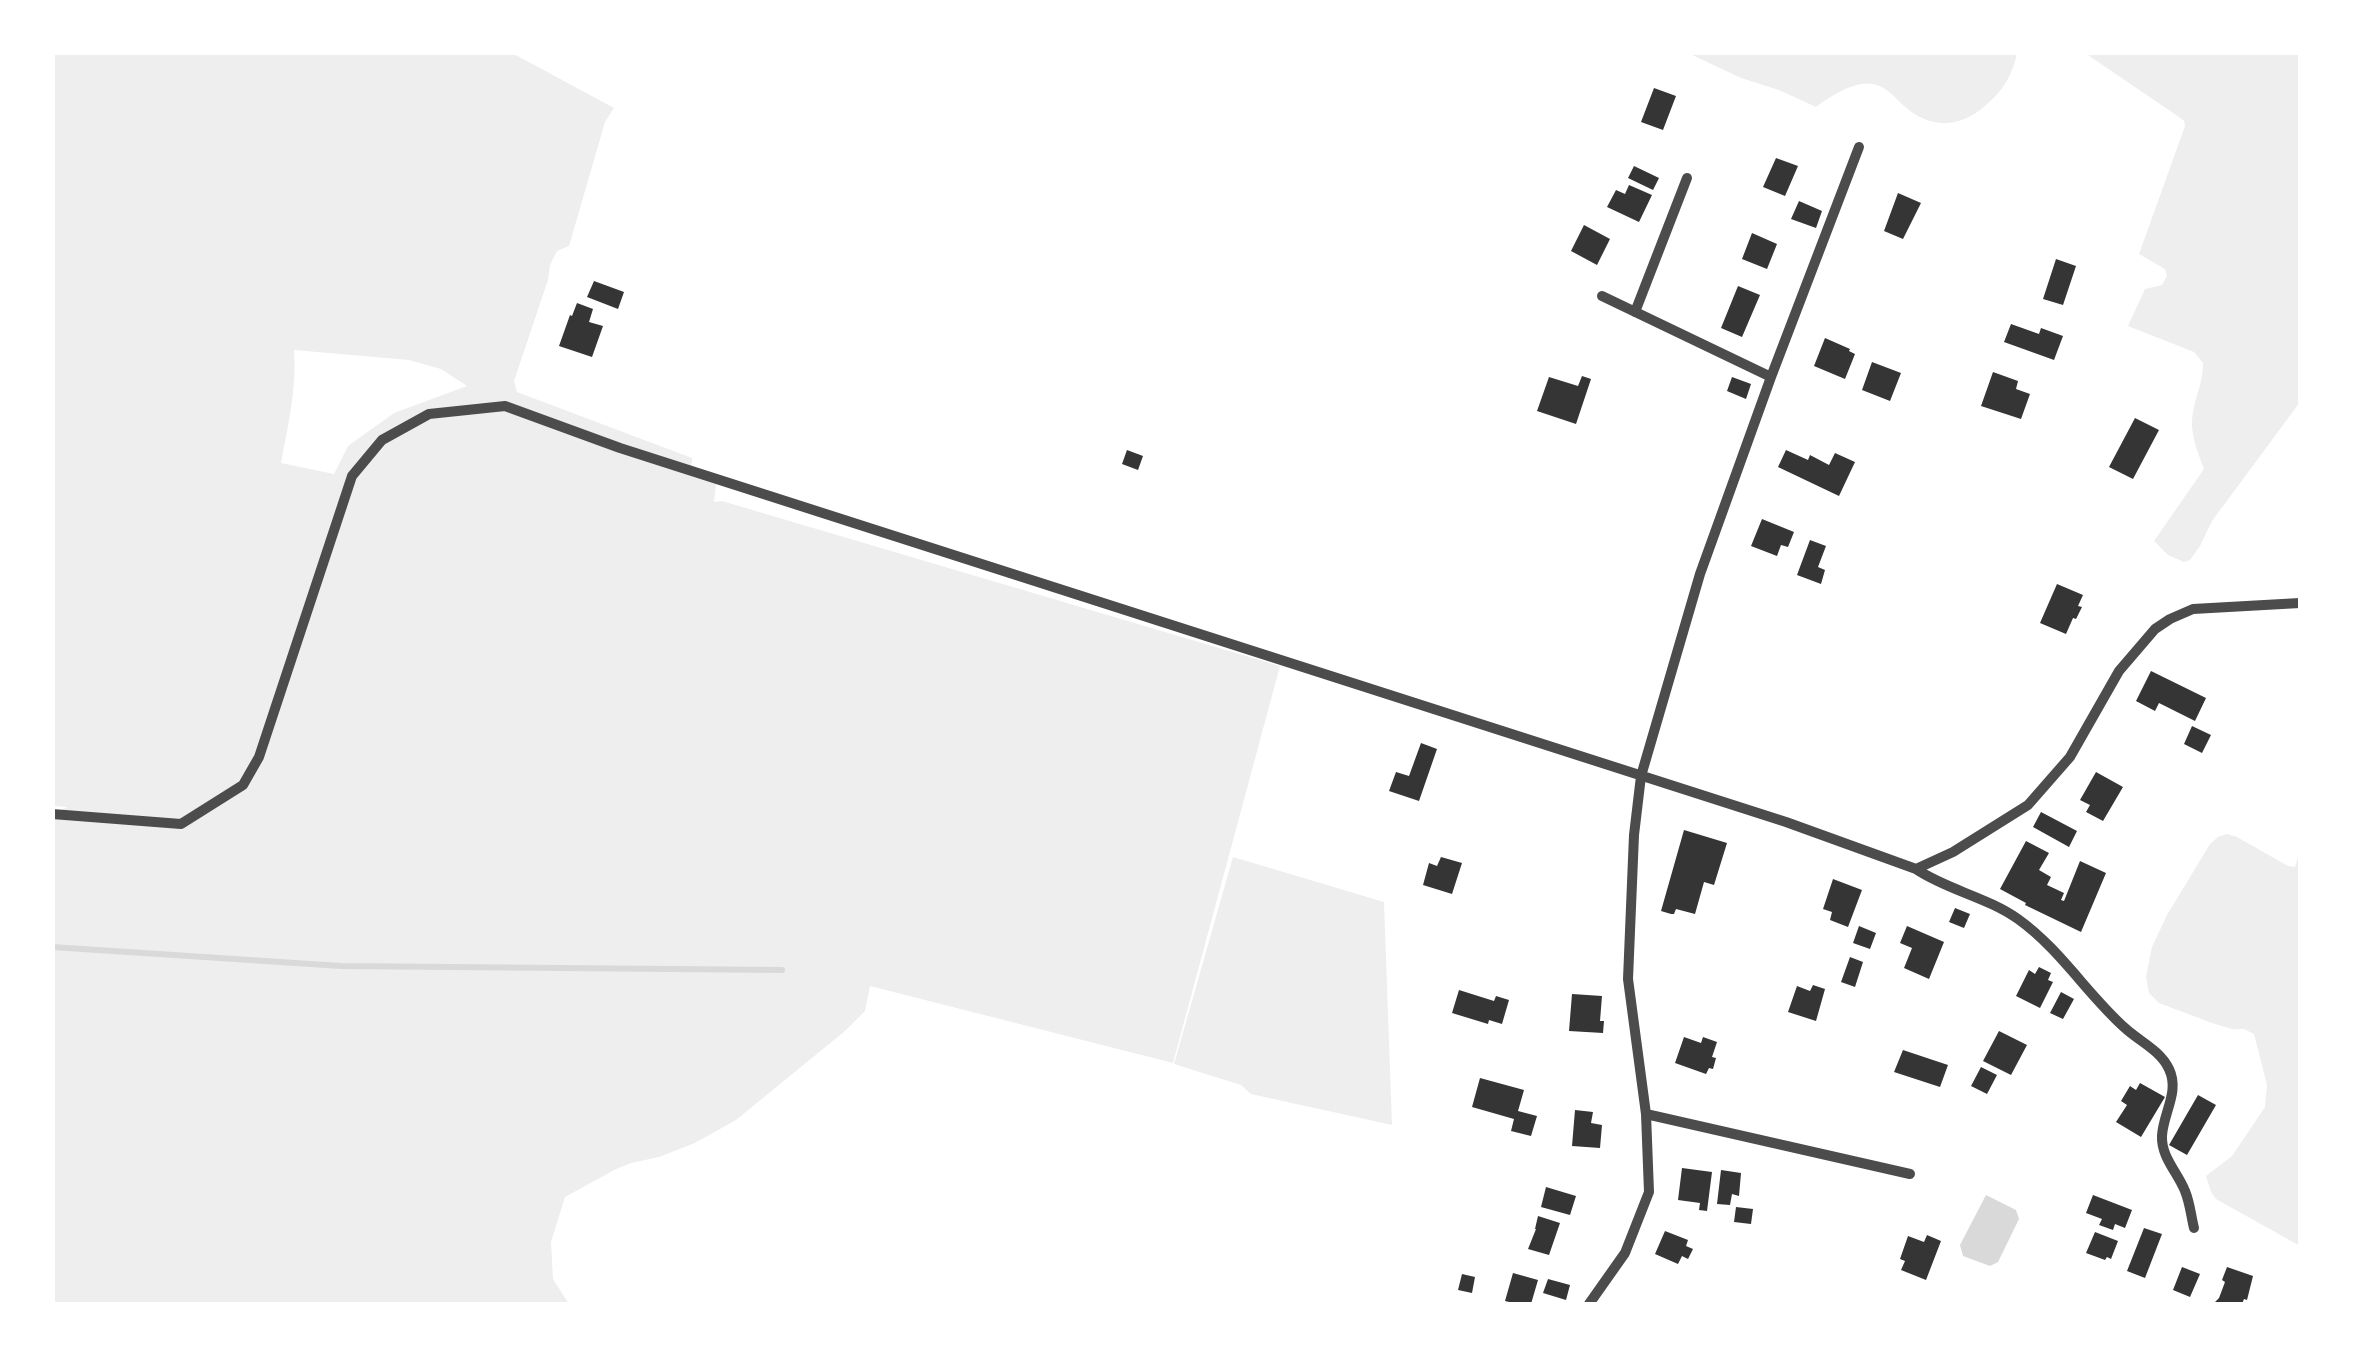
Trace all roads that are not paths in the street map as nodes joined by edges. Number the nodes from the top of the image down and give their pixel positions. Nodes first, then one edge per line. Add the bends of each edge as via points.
1 (1859, 146) dead end
2 (1687, 178) dead end
3 (1602, 296) dead end
4 (1635, 312) junction
5 (1771, 377) junction
6 (2300, 603) edge
7 (1640, 776) junction
8 (52, 814) edge
9 (1916, 869) junction
10 (1646, 1114) junction
11 (1910, 1174) dead end
12 (2194, 1228) dead end
13 (1589, 1304) edge

1 - 5 street
2 - 4 street
3 - 4 street
4 - 5 street
5 - 7 street via 1700,574
6 - 9 street via 2193,609 2155,629 2119,671 2070,758 2028,805
7 - 8 street via 506,406 429,414 382,440 352,476 243,785 182,824
7 - 9 street
7 - 10 street via 1628,978
9 - 12 street via 2016,917 2158,1054 2173,1084 2162,1135 2165,1153 2186,1192
10 - 11 street
10 - 13 street via 1650,1192 1625,1252

